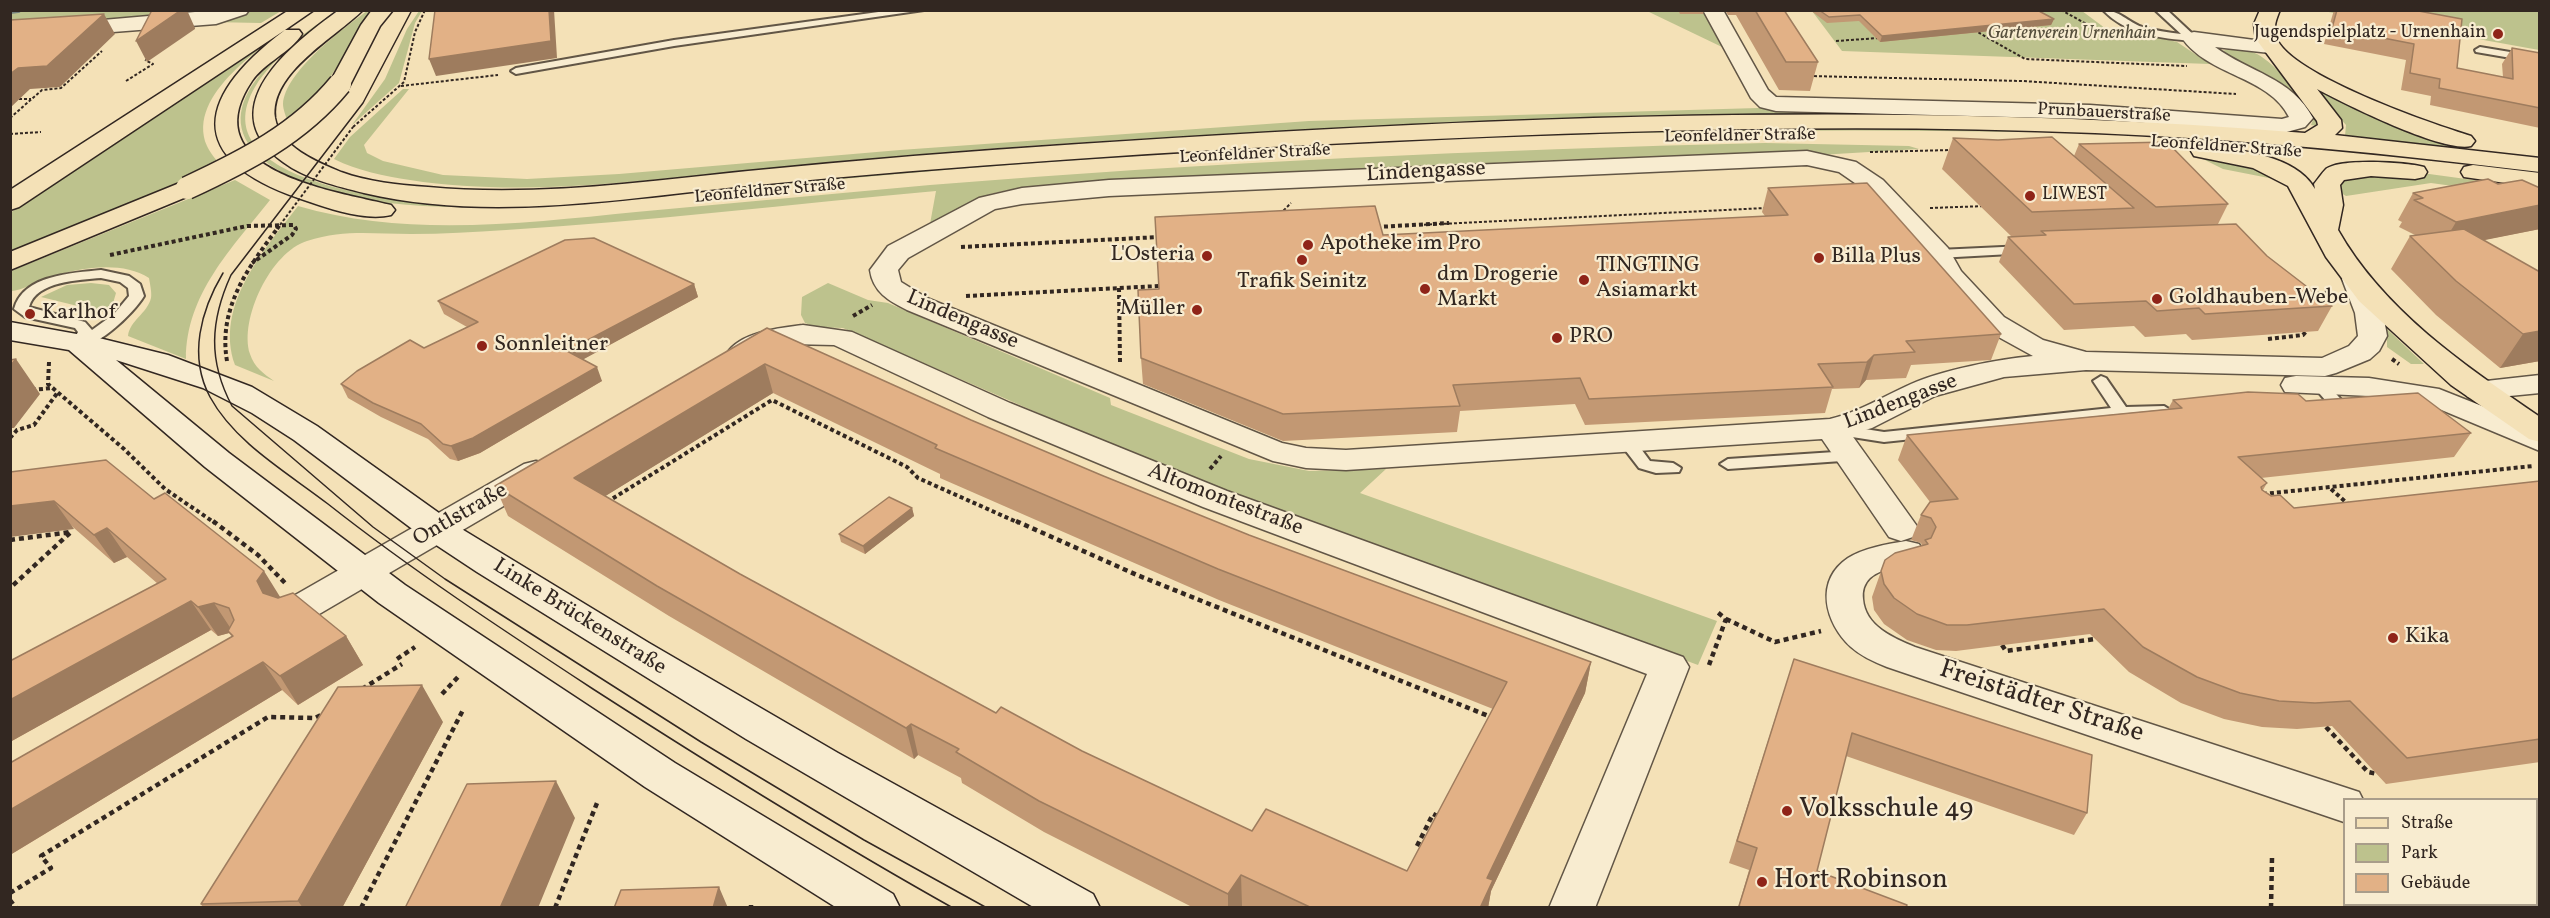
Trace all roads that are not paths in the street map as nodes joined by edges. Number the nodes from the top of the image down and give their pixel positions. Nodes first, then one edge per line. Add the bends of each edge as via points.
1 (240, 10) edge
2 (304, 10) edge
3 (323, 10) edge
4 (353, 10) edge
5 (383, 10) edge
6 (919, 10) edge
7 (1713, 10) edge
8 (2108, 10) edge
9 (2160, 10) edge
10 (2270, 10) edge
11 (10, 34) edge
12 (2192, 38) junction
13 (2273, 50) junction
14 (2480, 50) dead end
15 (2540, 60) edge
16 (516, 71) road end
17 (2115, 140) junction
18 (2310, 140) junction
19 (2540, 159) edge
20 (2540, 165) edge
21 (2473, 172) junction
22 (2540, 181) edge
23 (10, 202) edge
24 (2327, 231) junction
25 (2033, 249) edge
26 (1938, 254) junction
27 (10, 262) edge
28 (2344, 286) junction
29 (1994, 323) junction
30 (11, 332) edge
31 (78, 344) junction
32 (2034, 366) junction
33 (712, 370) edge
34 (2089, 374) junction
35 (1977, 376) junction
36 (2471, 384) junction
37 (2540, 384) edge
38 (2323, 388) junction
39 (2367, 399) junction
40 (2176, 411) edge
41 (2121, 412) junction
42 (2345, 413) junction
43 (1831, 429) junction
44 (2540, 432) edge
45 (2540, 441) edge
46 (1627, 442) junction
47 (1850, 456) junction
48 (558, 460) edge
49 (1728, 464) dead end
50 (1673, 468) dead end
51 (438, 529) junction
52 (364, 572) junction
53 (293, 599) edge
54 (2343, 804) edge
55 (877, 908) edge
56 (1077, 908) edge
57 (1572, 908) edge

1 - 11 street via 216,18
2 - 23 main road
3 - 17 main road, Leonfeldner Straße via 241,81 227,114 227,133 237,152 254,169 277,183 341,204 400,212 520,214 1079,166 1481,144 1891,135
4 - 18 main road, Leonfeldner Straße via 278,74 263,106 270,136 297,161 323,174 384,190 432,195 565,195 1054,152 1303,137 1602,126 1950,122 2132,128
5 - 27 main road, bridge via 340,84 318,111 282,138 187,188
6 - 16 lane via 636,49
7 - 12 street, Prunbauerstraße via 1759,93 1768,102 1790,106 2090,112 2283,126 2301,118 2283,95 2231,66
8 - 12 lane via 2127,27
9 - 12 lane
10 - 13 main road via 2264,31
12 - 13 street
13 - 18 main road via 2329,120 2330,128
13 - 19 main road via 2325,87 2383,114 2468,143
14 - 15 lane
17 - 21 main road, Leonfeldner Straße via 2320,154
17 - 24 main road via 2229,154 2270,166 2298,181
18 - 20 main road, Leonfeldner Straße
21 - 22 main road
21 - 24 main road via 2371,169 2336,173 2326,184 2330,205
24 - 28 main road via 2340,257
25 - 26 lane
26 - 29 street, Lindengasse via 1950,275
26 - 46 street, Lindengasse via 1875,185 1847,167 1825,160 1782,158 1109,188 1004,198 971,210 898,252 884,270 884,280 891,290 908,299 1273,451 1346,460
28 - 36 main road
28 - 38 street, Lindengasse via 2373,333 2371,345
29 - 32 street, Lindengasse via 2007,348
29 - 34 street, Lindengasse
30 - 31 street, Linke Brückenstraße
31 - 31 lane via 85,328 21,309 26,295 55,281 78,276 101,274 131,281 134,298 123,317
31 - 51 street, Linke Brückenstraße via 168,364 242,394 280,415
31 - 52 street, Linke Brückenstraße via 217,460
32 - 34 street, Lindengasse
32 - 35 street, Lindengasse via 2003,368
33 - 57 street, Altomontestraße via 753,346 784,335 810,333 842,338 999,410 1207,496 1689,666
34 - 35 street, Lindengasse via 2012,382
34 - 38 street, Lindengasse
34 - 41 lane
35 - 43 street, Lindengasse via 1924,389 1860,421
36 - 37 street, Lindengasse
36 - 38 street, Lindengasse via 2408,371
36 - 39 street, Lindengasse via 2428,384
36 - 44 main road
38 - 39 street, Lindengasse
38 - 42 lane
38 - 42 lane
39 - 42 lane
39 - 45 street, Lindengasse via 2439,398
40 - 41 lane
41 - 43 lane via 1884,437
43 - 46 street, Lindengasse
43 - 47 street, Freistädter Straße
46 - 50 lane via 1637,461 1654,469
47 - 49 lane
47 - 54 street, Freistädter Straße via 1903,541 1850,577 1843,595 1853,624 1872,643 1901,657
48 - 51 street, Ontlstraße
51 - 52 street, Ontlstraße
51 - 56 street, Linke Brückenstraße via 646,660 889,804
52 - 53 street, Ontlstraße
52 - 55 street, Linke Brückenstraße via 660,775

